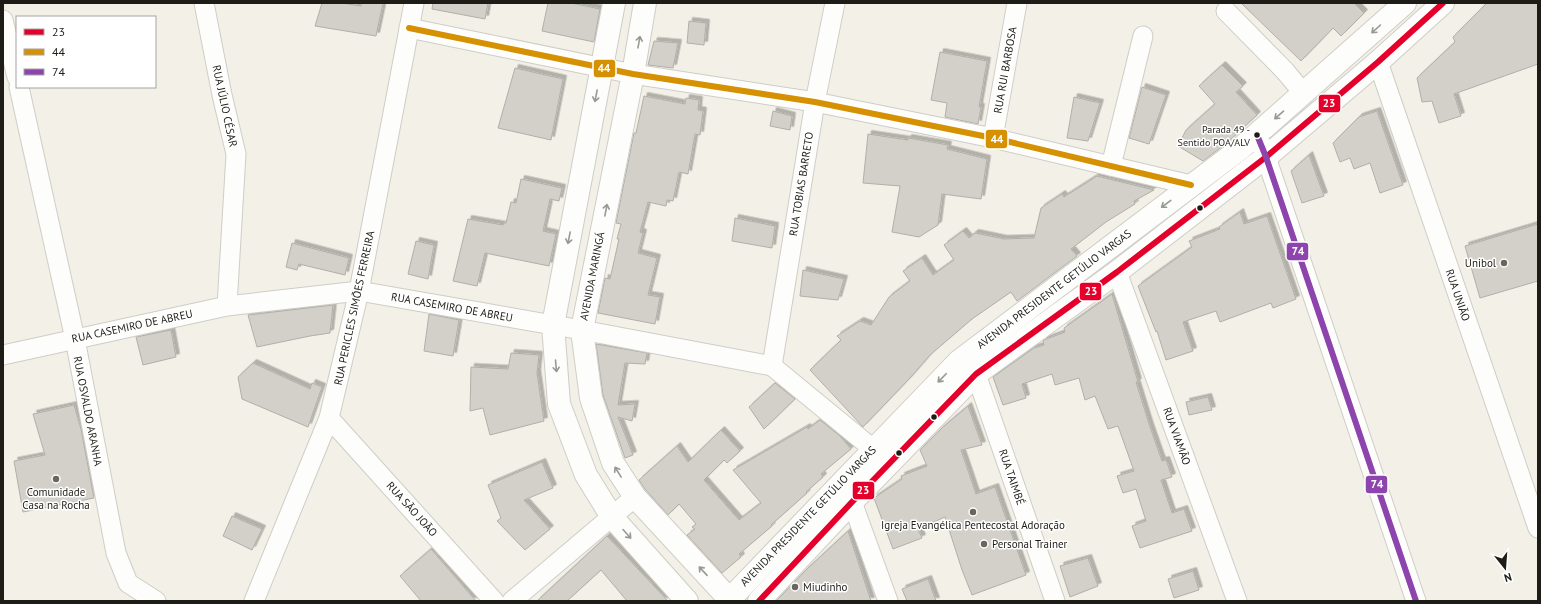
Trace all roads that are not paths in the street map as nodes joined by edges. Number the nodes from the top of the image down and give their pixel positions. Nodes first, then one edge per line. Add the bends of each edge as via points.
1 (204, 3) edge
2 (414, 3) edge
3 (614, 3) edge
4 (645, 3) edge
5 (835, 3) edge
6 (1017, 3) edge
7 (1405, 3) edge
8 (1443, 3) edge
9 (1226, 11) dead end
10 (3, 20) edge
11 (409, 28) junction
12 (1143, 36) dead end
13 (1378, 62) junction
14 (601, 67) junction
15 (16, 72) edge
16 (633, 74) junction
17 (19, 88) edge
18 (1304, 94) junction
19 (815, 102) junction
20 (1257, 135) junction
21 (993, 138) junction
22 (1266, 157) junction
23 (1111, 166) junction
24 (1191, 185) junction
25 (1117, 272) junction
26 (359, 291) junction
27 (227, 306) junction
28 (553, 325) junction
29 (582, 330) junction
30 (74, 339) junction
31 (3, 355) edge
32 (967, 355) junction
33 (772, 366) junction
34 (976, 374) junction
35 (329, 418) junction
36 (873, 449) junction
37 (634, 497) junction
38 (852, 502) junction
39 (612, 517) junction
40 (1538, 528) edge
41 (260, 597) edge
42 (729, 600) edge
43 (156, 601) edge
44 (494, 601) edge
45 (512, 601) edge
46 (687, 601) edge
47 (759, 601) edge
48 (888, 601) edge
49 (1055, 601) edge
50 (1237, 601) edge
51 (1416, 601) edge

1 - 27 street, RUA JÚLIO CÉSAR via 236,154
2 - 11 street, RUA PERICLES SIMÕES FERREIRA
3 - 14 main road
16 -> 4 main road, AVENIDA MARINGÁ
5 - 19 street, RUA TOBIAS BARRETO
6 - 21 street, RUA RUI BARBOSA
7 -> 18 main road, AVENIDA PRESIDENTE GETÚLIO VARGAS
8 - 13 main road, AVENIDA PRESIDENTE GETÚLIO VARGAS
9 - 18 street
10 - 15 street
11 - 14 street
11 - 26 street, RUA PERICLES SIMÕES FERREIRA
12 - 23 street
13 - 22 main road, AVENIDA PRESIDENTE GETÚLIO VARGAS
13 - 40 street, RUA UNIÃO
14 - 16 street
14 -> 28 main road
16 - 19 street
29 -> 16 main road, AVENIDA MARINGÁ
17 - 30 street, RUA OSVALDO ARANHA
18 -> 20 main road, AVENIDA PRESIDENTE GETÚLIO VARGAS
19 - 21 street
19 - 33 street, RUA TOBIAS BARRETO
20 - 22 street
20 - 24 main road, AVENIDA PRESIDENTE GETÚLIO VARGAS
21 - 23 street
22 - 25 main road, AVENIDA PRESIDENTE GETÚLIO VARGAS
22 - 51 street
23 - 24 street
24 -> 32 main road, AVENIDA PRESIDENTE GETÚLIO VARGAS
25 - 34 main road, AVENIDA PRESIDENTE GETÚLIO VARGAS
25 - 50 street, RUA VIAMÃO
26 - 27 street, RUA CASEMIRO DE ABREU
26 - 28 street, RUA CASEMIRO DE ABREU
26 - 35 street, RUA PERICLES SIMÕES FERREIRA
27 - 30 street, RUA CASEMIRO DE ABREU
28 - 29 street, RUA CASEMIRO DE ABREU
28 -> 39 main road via 559,404 586,475
29 - 33 street, RUA CASEMIRO DE ABREU
37 -> 29 main road, AVENIDA MARINGÁ via 613,463 591,398
30 - 31 street, RUA CASEMIRO DE ABREU
30 - 43 street, RUA OSVALDO ARANHA via 116,553 128,582
32 - 34 street, RUA TAIMBÉ
32 -> 36 main road, AVENIDA PRESIDENTE GETÚLIO VARGAS via 958,361
33 - 36 street, RUA CASEMIRO DE ABREU
34 - 38 main road, AVENIDA PRESIDENTE GETÚLIO VARGAS
34 - 49 street, RUA TAIMBÉ
35 - 41 street, RUA PERICLES SIMÕES FERREIRA
35 - 44 street, RUA SÃO JOÃO
36 - 42 main road, AVENIDA PRESIDENTE GETÚLIO VARGAS
37 - 39 street
42 -> 37 main road, AVENIDA MARINGÁ
38 - 47 main road, AVENIDA PRESIDENTE GETÚLIO VARGAS
38 - 48 street
39 - 45 street
39 -> 46 main road

